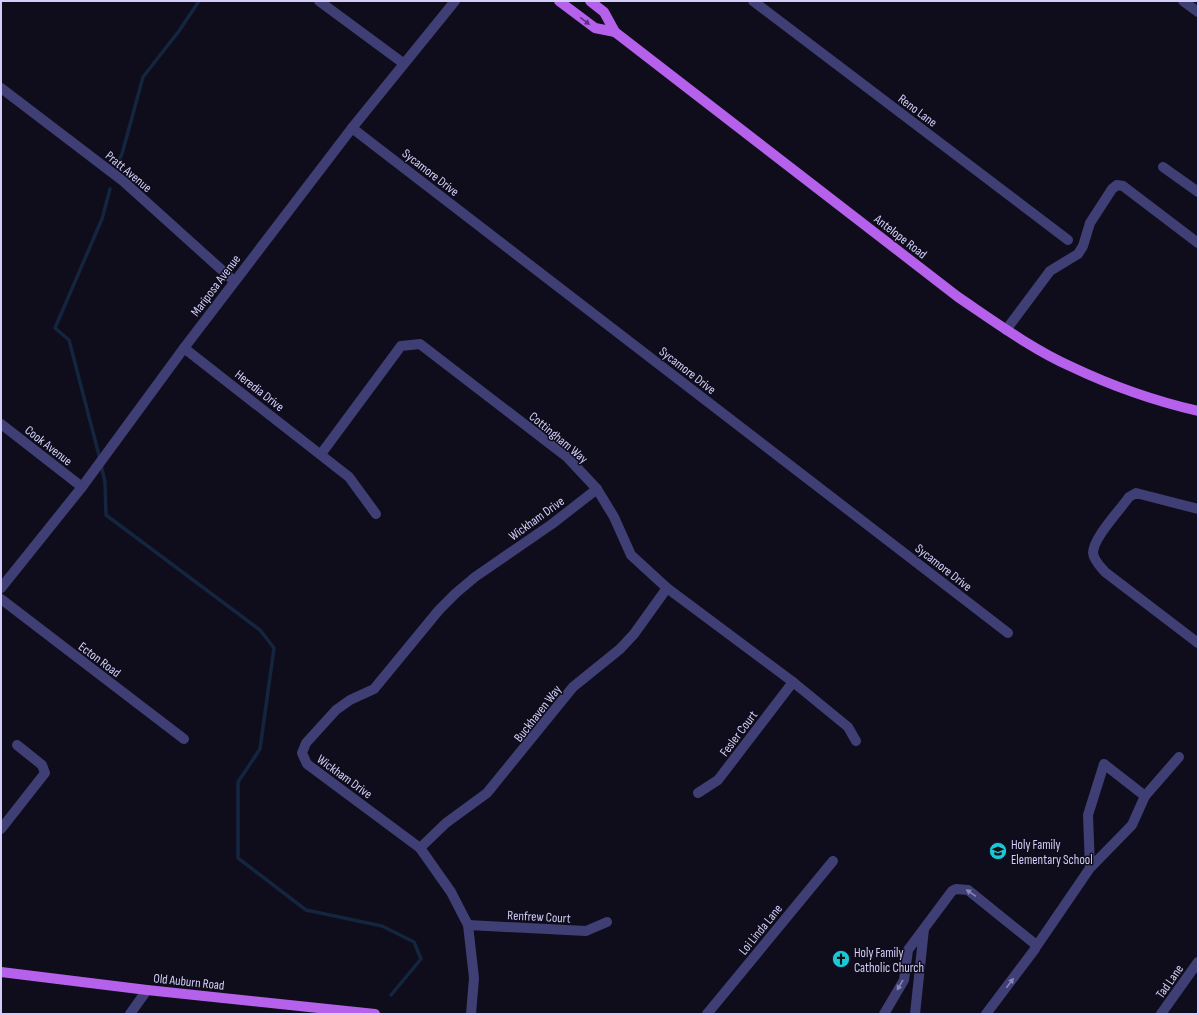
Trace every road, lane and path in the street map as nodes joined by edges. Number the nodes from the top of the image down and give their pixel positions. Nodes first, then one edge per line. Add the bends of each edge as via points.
1 (319, 1) edge
2 (455, 1) edge
3 (559, 1) edge
4 (590, 1) edge
5 (753, 1) edge
6 (1183, 1) edge
7 (1198, 12) edge
8 (615, 32) junction
9 (403, 63) junction
10 (1, 88) edge
11 (352, 128) junction
12 (1163, 167) dead end
13 (1198, 192) edge
14 (1196, 238) edge
15 (1068, 240) dead end
16 (234, 281) junction
17 (1006, 330) junction
18 (184, 348) junction
19 (1198, 411) edge
20 (1, 424) edge
21 (321, 454) junction
22 (82, 487) junction
23 (597, 489) junction
24 (1198, 509) edge
25 (376, 514) dead end
26 (1, 588) edge
27 (667, 588) junction
28 (1, 599) edge
29 (1008, 632) dead end
30 (1198, 643) edge
31 (793, 682) junction
32 (184, 739) dead end
33 (856, 741) dead end
34 (17, 745) dead end
35 (1179, 757) dead end
36 (698, 793) dead end
37 (1145, 796) junction
38 (1, 829) edge
39 (420, 848) junction
40 (833, 861) dead end
41 (1090, 868) junction
42 (608, 922) dead end
43 (468, 925) junction
44 (924, 929) junction
45 (1036, 947) junction
46 (1198, 962) edge
47 (1, 972) edge
48 (147, 990) junction
49 (130, 1014) edge
50 (375, 1014) edge
51 (471, 1014) edge
52 (707, 1014) edge
53 (884, 1014) edge
54 (915, 1014) edge
55 (986, 1014) edge
56 (1161, 1014) edge

1 - 9 street
2 - 9 street, Mariposa Avenue
3 -> 8 main road, Antelope Road via 595,28
4 - 8 main road, Antelope Road via 604,12
5 - 15 street, Reno Lane
6 - 7 street
8 - 17 main road, Antelope Road via 958,297
9 - 11 street, Mariposa Avenue
10 - 16 street, Pratt Avenue via 123,181
11 - 16 street, Mariposa Avenue
11 - 29 street, Sycamore Drive
12 - 13 street
14 - 17 street via 1123,186 1117,185 1090,223 1078,254 1050,271
16 - 18 street, Mariposa Avenue
17 - 19 main road, Antelope Road via 1071,367 1108,383 1178,407
18 - 21 street, Heredia Drive
18 - 22 street, Mariposa Avenue
20 - 22 street, Cook Avenue
21 - 23 street, Cottingham Way via 401,346 420,344 566,457
21 - 25 street, Heredia Drive via 349,476
22 - 26 street, Mariposa Avenue
23 - 27 street, Cottingham Way via 614,517 631,555
23 - 39 street, Wickham Drive via 456,593 374,689 336,710 306,743 302,753 307,764
24 - 30 street via 1136,493 1129,497 1096,542 1093,554 1105,572
27 - 31 street, Cottingham Way
27 - 39 street, Buckhaven Way via 634,634 574,687 487,793 446,824
28 - 32 street, Ecton Road
31 - 33 street, Cottingham Way via 848,726
31 - 36 street, Fesler Court via 718,780
34 - 38 street via 42,765 45,773
35 - 37 street
37 - 41 street via 1132,825
37 - 41 street via 1104,764 1088,815
39 - 43 street, Wickham Drive via 452,892
40 - 52 street, Loi Linda Lane
41 - 45 street
42 - 43 street, Renfrew Court via 586,931
43 - 51 street, Wickham Drive via 474,978
45 -> 44 street via 1034,941 965,889 952,891
44 -> 53 street via 908,950 904,980
44 - 54 street
55 -> 45 street
46 - 56 street, Tad Lane
47 - 48 main road, Old Auburn Road
48 - 49 street
48 - 50 main road, Old Auburn Road

